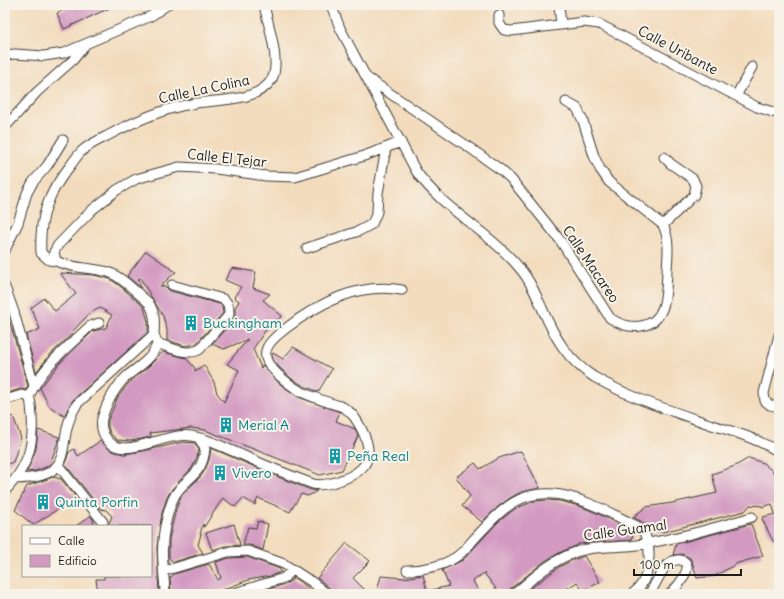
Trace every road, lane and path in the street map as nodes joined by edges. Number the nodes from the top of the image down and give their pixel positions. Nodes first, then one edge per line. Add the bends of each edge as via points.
1 (167, 5) edge
2 (264, 5) edge
3 (331, 5) edge
4 (559, 5) edge
5 (499, 15) dead end
6 (561, 25) junction
7 (85, 45) junction
8 (5, 55) edge
9 (752, 67) dead end
10 (365, 76) junction
11 (736, 96) junction
12 (566, 102) dead end
13 (779, 114) edge
14 (5, 127) edge
15 (63, 140) dead end
16 (401, 142) junction
17 (386, 148) junction
18 (664, 157) dead end
19 (663, 225) junction
20 (307, 248) dead end
21 (5, 250) edge
22 (56, 261) junction
23 (172, 285) dead end
24 (5, 287) edge
25 (402, 290) dead end
26 (99, 323) dead end
27 (154, 334) junction
28 (779, 335) edge
29 (157, 343) junction
30 (34, 386) junction
31 (29, 397) junction
32 (5, 400) edge
33 (779, 407) edge
34 (199, 438) junction
35 (779, 452) edge
36 (58, 465) junction
37 (15, 479) junction
38 (5, 491) edge
39 (752, 517) dead end
40 (103, 522) dead end
41 (648, 543) junction
42 (292, 570) junction
43 (407, 570) dead end
44 (164, 571) junction
45 (165, 594) edge
46 (231, 594) edge
47 (327, 594) edge
48 (514, 594) edge
49 (632, 594) edge
50 (649, 594) edge
51 (670, 594) edge

1 - 7 street via 151,16
2 - 22 street, Calle La Colina via 275,63 275,73 267,86 256,94 241,98 192,103 152,115 82,150 64,173 45,208 41,253 49,260
3 - 10 street
4 - 6 street
5 - 6 street, Calle Uribante via 498,24 504,30
6 - 11 street, Calle Uribante via 584,22 599,24
7 - 8 street via 53,55
7 - 14 street
9 - 11 street
10 - 16 street
10 - 19 street, Calle Macareo via 511,179 560,240 610,318 616,322 636,327 645,326 652,323 662,312 666,298 668,252 668,241
11 - 13 street, Calle Uribante via 757,107
12 - 19 street via 577,108 594,156 609,182
15 - 21 street via 27,193 18,223
16 - 17 street, Calle El Tejar
16 - 35 street via 424,182 514,261 522,271 531,283 560,344 580,368 612,387 761,442
17 - 20 street via 377,212 372,224 359,231
17 - 22 street, Calle El Tejar via 295,177 179,167 136,179 92,210 58,244 54,252
18 - 19 street via 693,179 696,190
22 - 27 street via 65,266 109,273 123,281 149,303 154,312
23 - 29 street via 223,299 227,302 229,315 195,352
24 - 30 street
25 - 34 street via 371,289 332,300 306,313 277,336 266,349 268,363 292,385 304,394 343,407 353,415 367,443 368,456 366,463 357,473 327,485 313,484
26 - 30 street via 90,326 44,370
27 - 29 street
27 - 36 street via 77,404 71,414
28 - 33 street via 764,394 765,401
29 - 34 street via 146,360 126,377 115,392 103,413 101,425 104,435 113,445 120,448 168,437 184,435
30 - 31 street
31 - 32 street via 22,395
31 - 37 street via 32,441 28,456
34 - 44 street via 205,449 202,463 195,475 174,497 165,526
36 - 37 street via 48,473 32,478
36 - 40 street
37 - 38 street
39 - 41 street, Calle Guamal
41 - 43 street via 643,531 637,526 591,504 560,495 543,494 510,504 456,557 417,570
41 - 48 street, Calle Guamal via 594,548 573,553 560,558
41 - 49 street via 646,572 640,586
42 - 44 street via 284,564 242,551 228,552
42 - 46 street via 284,578
42 - 47 street
44 - 45 street
50 - 51 street via 667,564 677,559 681,560 687,566 686,573

